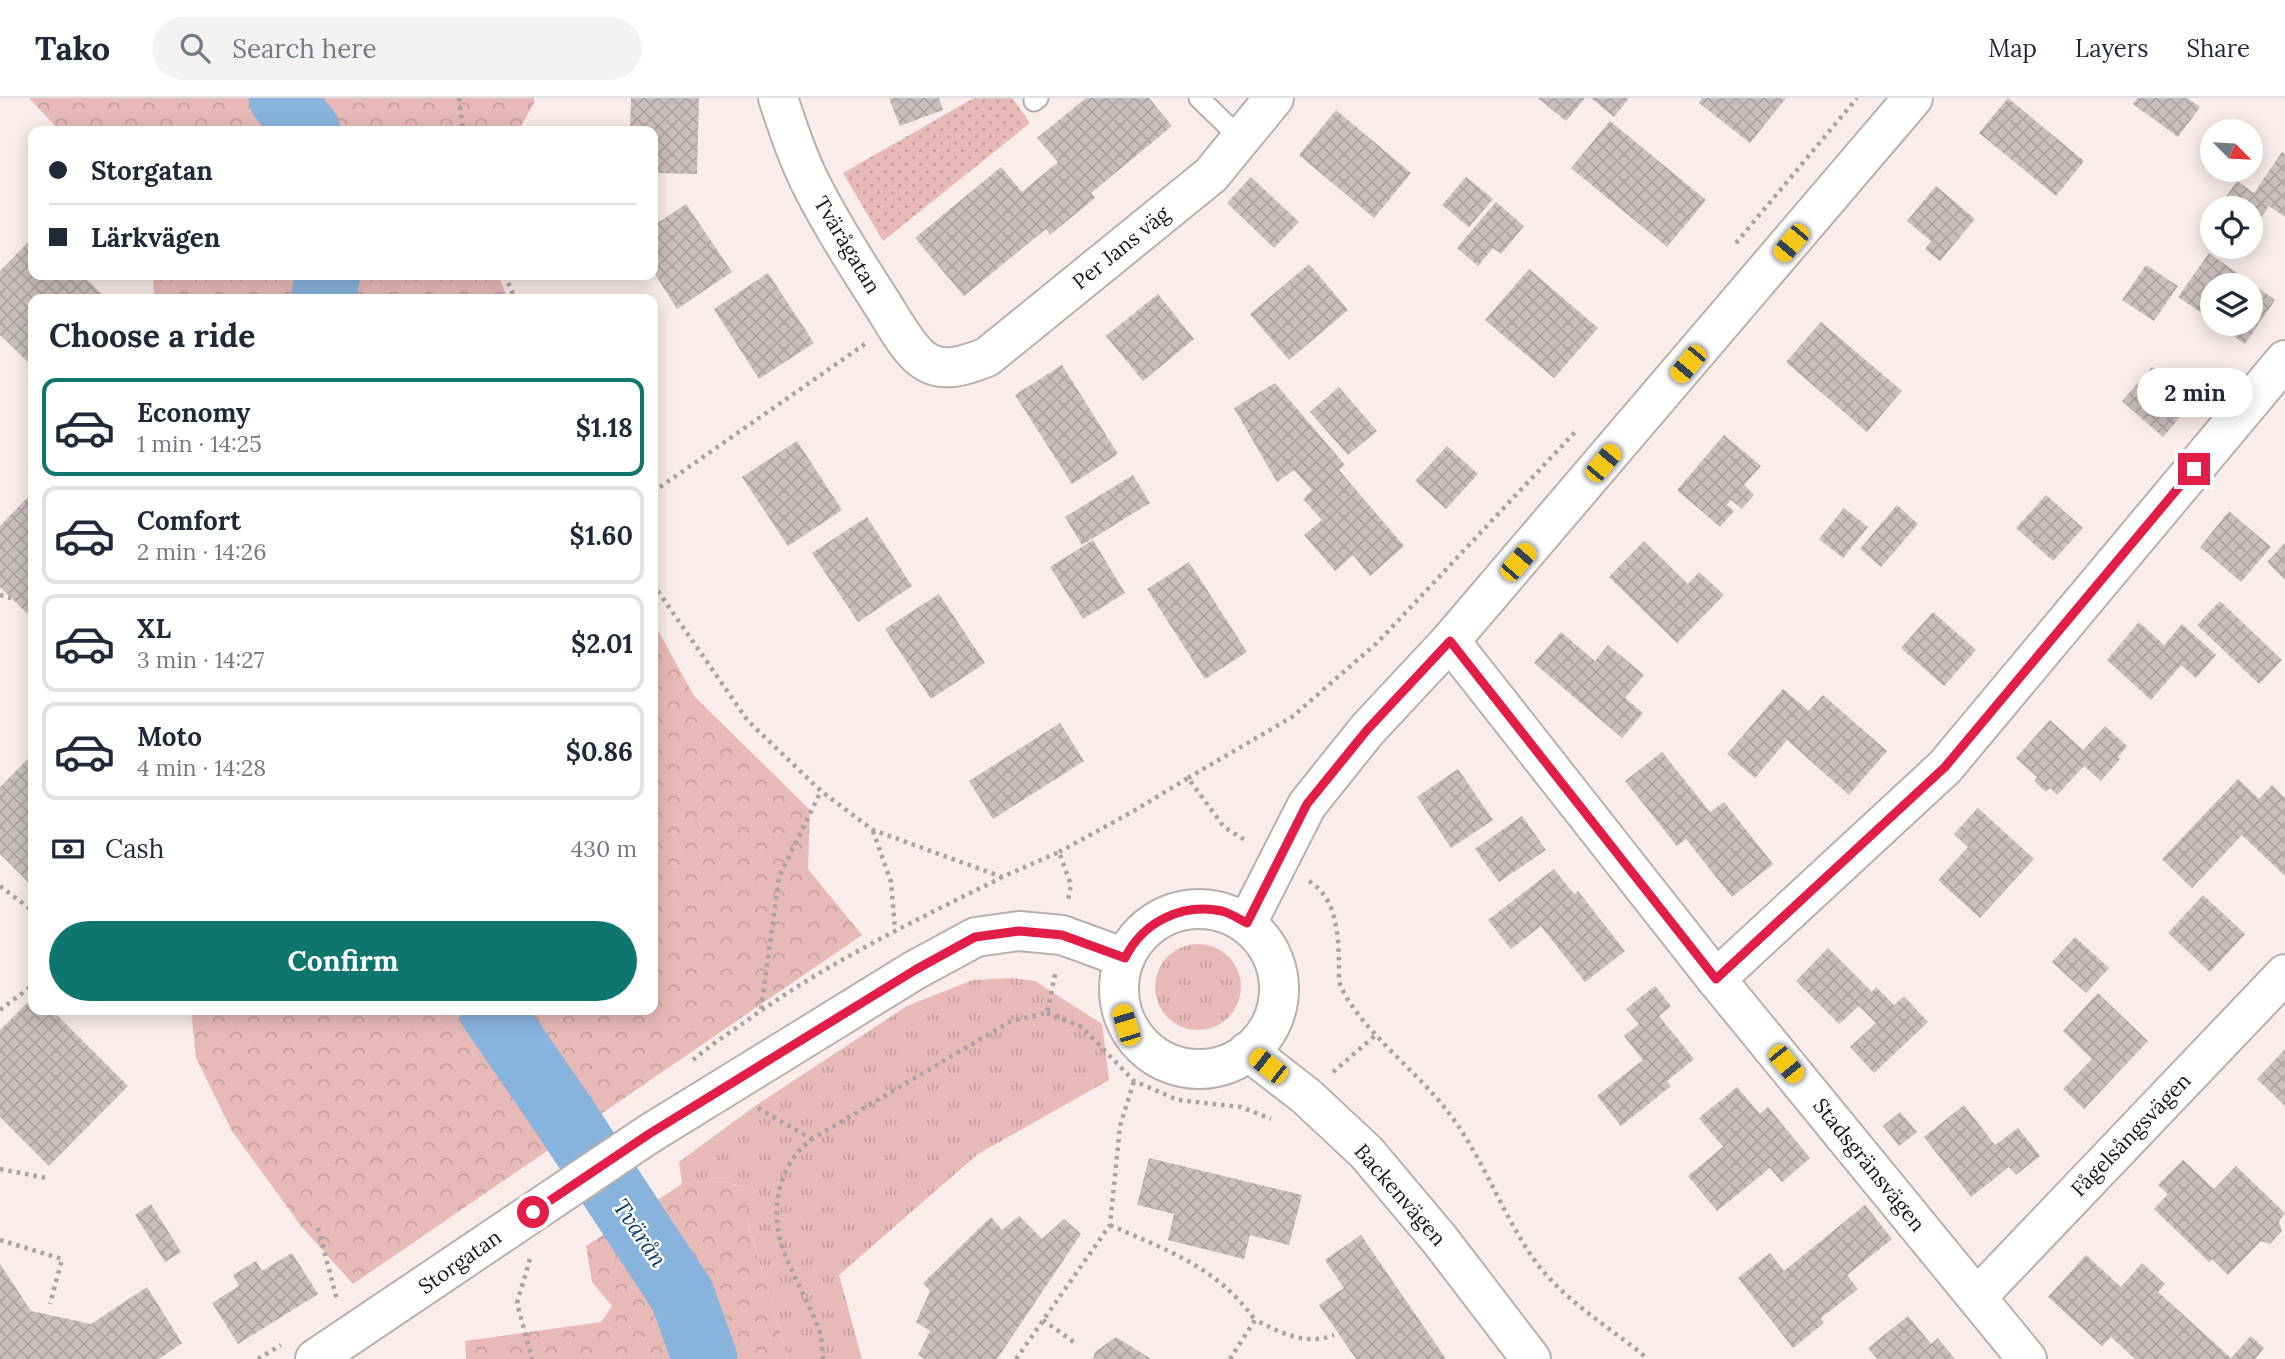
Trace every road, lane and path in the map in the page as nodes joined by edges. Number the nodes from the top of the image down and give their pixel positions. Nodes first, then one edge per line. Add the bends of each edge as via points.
1 (459, 98) edge
2 (778, 98) edge
3 (1199, 98) edge
4 (1274, 98) edge
5 (1857, 98) edge
6 (1913, 98) edge
7 (462, 126) edge
8 (1241, 139) junction
9 (1735, 244) dead end
10 (895, 324) junction
11 (2285, 360) edge
12 (946, 368) joint
13 (1580, 426) dead end
14 (658, 489) edge
15 (0, 595) edge
16 (11, 598) dead end
17 (1450, 641) junction
18 (1188, 778) junction
19 (821, 791) dead end
20 (873, 830) dead end
21 (1059, 852) dead end
22 (1277, 860) junction
23 (1002, 877) dead end
24 (0, 886) edge
25 (28, 907) edge
26 (1247, 923) junction
27 (895, 929) junction
28 (1125, 958) junction
29 (2285, 974) edge
30 (1716, 979) junction
31 (28, 989) edge
32 (0, 1010) edge
33 (761, 1010) junction
34 (1047, 1013) dead end
35 (1248, 1051) junction
36 (690, 1064) dead end
37 (755, 1106) dead end
38 (812, 1139) dead end
39 (0, 1168) edge
40 (46, 1178) dead end
41 (1110, 1225) junction
42 (317, 1228) dead end
43 (533, 1230) junction
44 (0, 1240) edge
45 (1977, 1297) junction
46 (50, 1304) dead end
47 (339, 1308) dead end
48 (1043, 1320) junction
49 (1255, 1320) junction
50 (1334, 1335) dead end
51 (1075, 1343) dead end
52 (315, 1359) edge
53 (532, 1359) edge
54 (1016, 1359) edge
55 (1230, 1359) edge
56 (1531, 1359) edge
57 (1648, 1359) edge
58 (2027, 1359) edge

1 - 7 path
2 - 10 street, Tvärågatan via 813,187
3 - 8 lane
4 - 8 street, Per Jans väg
5 - 9 path
6 - 17 street
8 - 12 street, Per Jans väg via 1211,175 987,357
10 - 12 street, Tvärågatan via 922,359
10 - 14 path
11 - 30 street via 1945,767
13 - 18 path via 1378,642 1292,717
15 - 16 path
17 - 22 street via 1367,730 1307,804
17 - 30 street, Stadsgränsvägen
18 - 21 path
18 - 22 path via 1224,827
19 - 33 path via 779,877
20 - 27 path via 891,882
22 - 26 street
22 - 57 path via 1318,886 1334,911 1340,985 1365,1020 1448,1111 1533,1258 1551,1281
23 - 27 path
24 - 25 path
26 - 28 street via 1224,912 1181,911 1166,916 1133,941
26 - 35 street via 1275,961 1279,984 1276,1009 1265,1035
27 - 33 path
28 - 35 street via 1117,979 1120,1004 1126,1025 1151,1054 1168,1063 1205,1069
28 - 43 street, Storgatan via 1062,935 1019,931 975,937 649,1134
29 - 45 street, Fågelsångsvägen
30 - 45 street, Stadsgränsvägen
31 - 32 path
33 - 36 path
34 - 41 path via 1082,1027 1134,1081 1120,1126
35 - 56 street, Backenvägen via 1306,1096 1366,1152
37 - 38 path
39 - 40 path
41 - 48 path
41 - 49 path via 1215,1277 1240,1298
42 - 47 path
43 - 52 street, Storgatan
43 - 53 path via 517,1303
44 - 46 path via 62,1259
45 - 58 street, Stadsgränsvägen
48 - 51 path
48 - 54 path
49 - 50 path via 1306,1340
49 - 55 path

